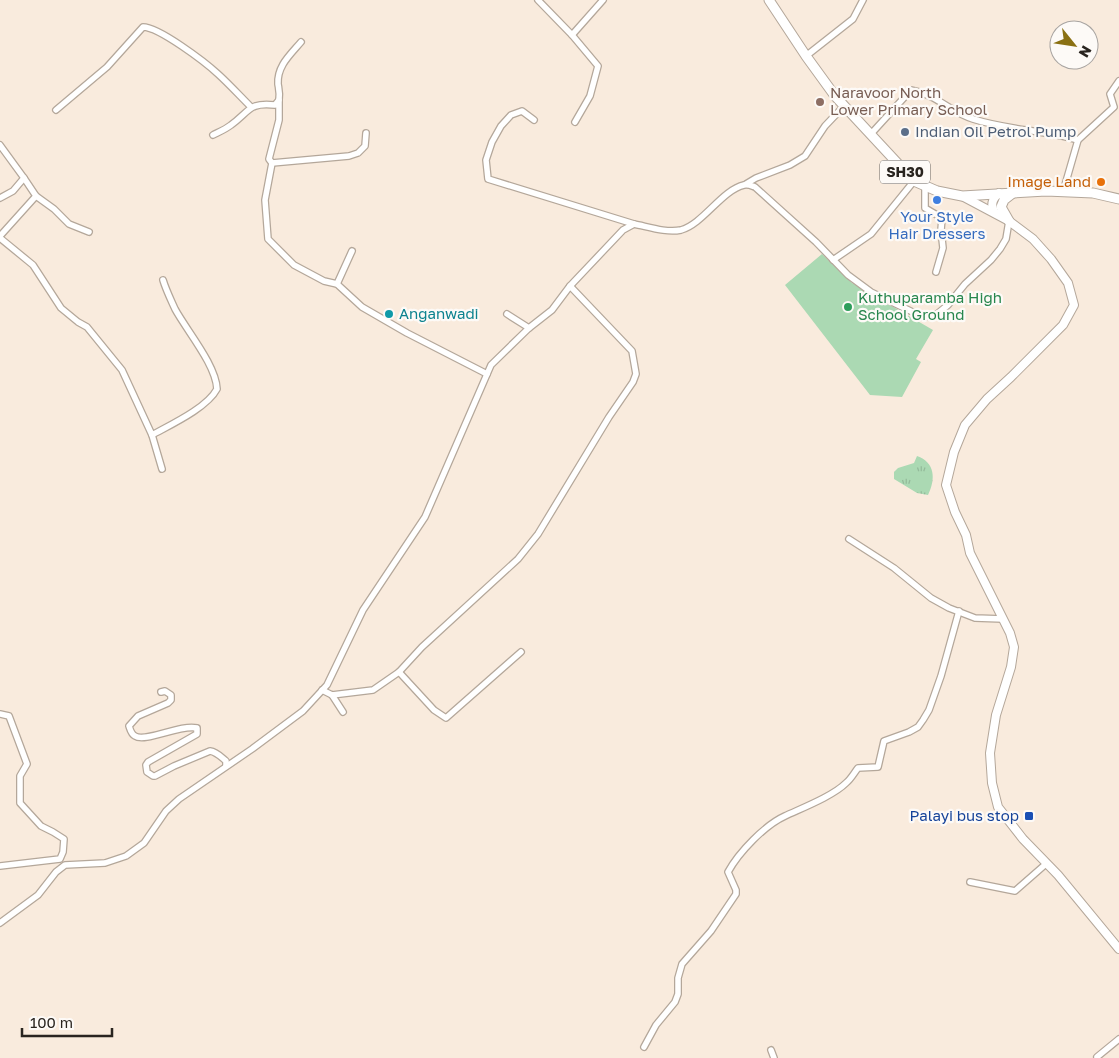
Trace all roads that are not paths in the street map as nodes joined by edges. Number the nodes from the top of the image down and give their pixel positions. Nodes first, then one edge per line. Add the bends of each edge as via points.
1 (538, 0) edge
2 (769, 0) edge
3 (863, 0) edge
4 (599, 1) edge
5 (572, 36) junction
6 (301, 42) dead end
7 (806, 56) junction
8 (1119, 81) edge
9 (279, 100) junction
10 (844, 106) junction
11 (251, 107) junction
12 (56, 110) dead end
13 (534, 120) dead end
14 (574, 122) dead end
15 (366, 133) dead end
16 (213, 135) dead end
17 (870, 135) junction
18 (1078, 140) junction
19 (0, 145) edge
20 (272, 163) junction
21 (24, 178) junction
22 (914, 181) junction
23 (746, 184) junction
24 (925, 186) junction
25 (1015, 192) junction
26 (1064, 192) junction
27 (999, 193) junction
28 (36, 196) junction
29 (962, 196) junction
30 (0, 198) edge
31 (1119, 199) edge
32 (995, 213) junction
33 (1009, 221) junction
34 (634, 224) junction
35 (89, 232) dead end
36 (0, 237) edge
37 (352, 251) dead end
38 (832, 260) junction
39 (936, 272) dead end
40 (163, 280) dead end
41 (337, 284) junction
42 (570, 286) junction
43 (507, 314) dead end
44 (529, 328) junction
45 (487, 374) junction
46 (152, 435) junction
47 (162, 469) dead end
48 (849, 539) dead end
49 (958, 612) junction
50 (1003, 619) junction
51 (521, 652) dead end
52 (399, 672) junction
53 (322, 690) junction
54 (161, 692) dead end
55 (332, 695) junction
56 (343, 712) dead end
57 (0, 714) edge
58 (226, 766) junction
59 (60, 858) junction
60 (1047, 864) junction
61 (65, 865) junction
62 (0, 866) edge
63 (970, 882) dead end
64 (0, 922) edge
65 (1119, 949) edge
66 (1119, 1039) edge
67 (644, 1047) dead end
68 (771, 1050) dead end
69 (1097, 1057) edge
70 (774, 1058) edge

1 - 5 street
2 - 7 main road, SH30
3 - 7 street via 853,20
4 - 5 street
5 - 14 street via 598,66 590,96
6 - 9 street via 280,66
7 - 10 main road, SH30
8 - 18 street via 1110,94 1114,107
9 - 11 street via 275,105 263,103
9 - 20 street via 279,120 269,159
10 - 17 main road, SH30
10 - 23 street via 799,160
11 - 12 street via 218,74 164,34 143,27 107,67
11 - 16 street via 230,126
13 - 34 street via 522,110 511,115 501,126 486,160 488,179
15 - 20 street via 365,146 349,156
17 - 18 street via 911,90 924,92 970,118
17 - 22 main road, SH30
18 - 26 street
19 - 21 street
20 - 41 street via 265,200 268,239 294,265 324,281
21 - 28 street
21 - 30 street via 13,191
22 - 24 main road, SH30
22 - 38 street via 871,234
23 - 34 street via 736,188 682,230
23 - 38 street via 765,194
24 - 29 main road, SH30
24 - 39 street via 925,208 942,218 944,248
25 - 26 main road, SH30
25 - 27 main road, SH30
25 - 33 main road via 1002,203 1002,210
26 - 31 main road, SH30 via 1093,193
27 - 29 main road, SH30
27 - 32 main road via 992,204
28 - 35 street via 69,224
28 - 36 street
29 - 32 main road
32 - 33 main road
33 - 38 street via 1006,239 1000,249 937,314 923,317 871,292
33 - 50 main road via 1033,239 1051,259 1068,283 1074,305 1063,325 986,399 966,425 954,452 946,485 954,512 966,534 970,553
34 - 42 street via 623,230
36 - 46 street via 34,265 61,308 87,327 122,370
37 - 41 street
40 - 46 street via 176,310 202,352 215,379 216,389 197,408
41 - 45 street via 362,307
42 - 44 street via 552,310
42 - 52 street via 632,351 636,374 633,382 538,534 518,559
43 - 44 street
44 - 45 street via 491,365
45 - 53 street via 424,517 363,610
46 - 47 street
48 - 49 street via 894,568 931,598
49 - 50 street via 975,618
49 - 67 street via 941,676 929,710 918,727 884,741 878,767 858,768 845,784 783,816 748,844 736,859 728,872 736,894 711,931 682,964 675,1002 656,1025
50 - 60 main road via 1014,647 991,743 992,783 998,807
51 - 52 street via 446,718 434,710
52 - 55 street via 373,690
53 - 55 street
53 - 58 street via 304,712
54 - 58 street via 171,695 171,700 138,716 129,726 131,732 143,738 194,727 197,734 148,762 147,772 155,776 210,751 224,759
55 - 56 street
57 - 59 street via 9,716 27,764 20,776 20,803 41,826 64,840
58 - 61 street via 179,799 166,811 144,843 126,856 105,863
59 - 61 street
59 - 62 street
60 - 63 street via 1015,891
60 - 65 main road
61 - 64 street via 38,895
66 - 69 street
68 - 70 street

